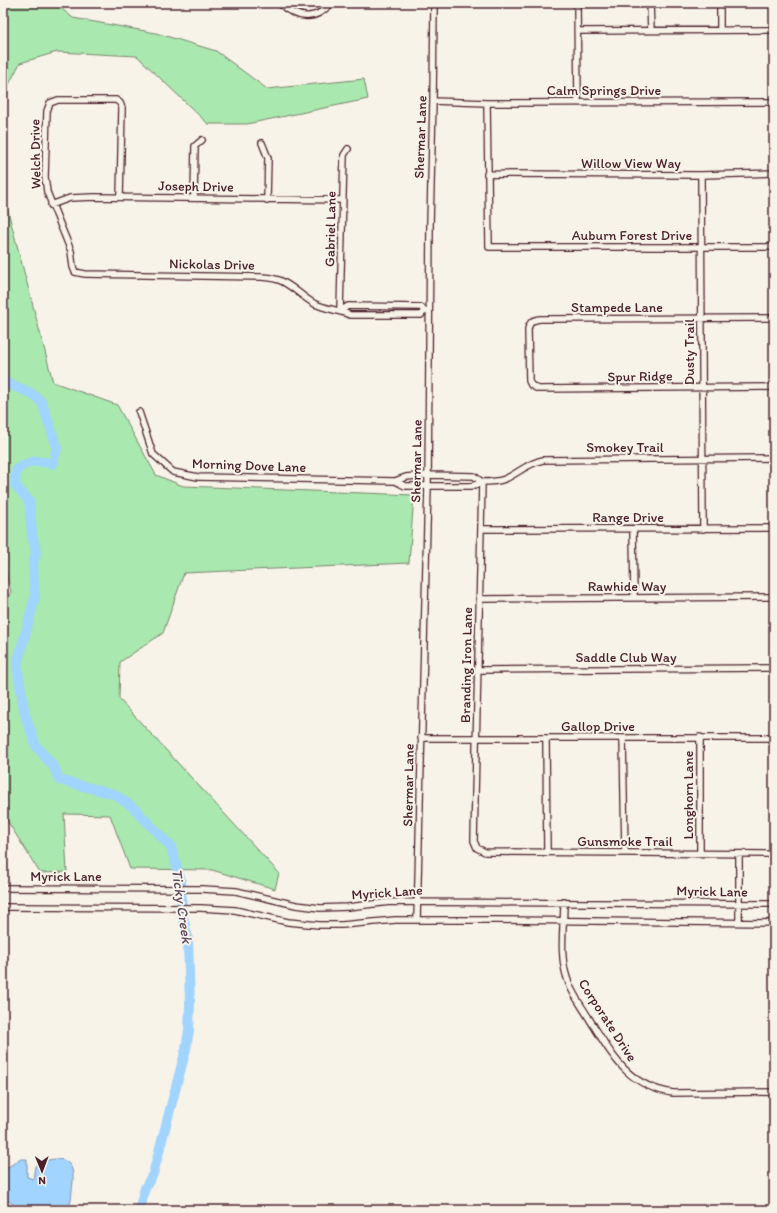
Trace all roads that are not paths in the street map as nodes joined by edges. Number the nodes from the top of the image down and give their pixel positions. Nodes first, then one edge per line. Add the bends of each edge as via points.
1 (279, 3) edge
2 (331, 3) edge
3 (434, 3) edge
4 (577, 3) edge
5 (650, 3) edge
6 (720, 3) edge
7 (650, 30) junction
8 (720, 30) junction
9 (774, 30) edge
10 (578, 31) junction
11 (433, 102) junction
12 (487, 102) junction
13 (578, 102) junction
14 (774, 102) edge
15 (202, 140) dead end
16 (262, 143) dead end
17 (348, 149) dead end
18 (774, 173) edge
19 (487, 174) junction
20 (701, 175) junction
21 (120, 197) junction
22 (194, 198) junction
23 (268, 200) junction
24 (343, 200) junction
25 (51, 206) junction
26 (701, 247) junction
27 (774, 247) edge
28 (76, 272) joint
29 (340, 310) junction
30 (426, 312) junction
31 (701, 318) junction
32 (774, 318) edge
33 (531, 385) joint
34 (774, 387) edge
35 (701, 388) junction
36 (139, 412) dead end
37 (774, 458) edge
38 (702, 459) junction
39 (428, 474) junction
40 (395, 481) junction
41 (482, 482) junction
42 (428, 486) junction
43 (774, 528) edge
44 (481, 529) junction
45 (633, 529) junction
46 (703, 529) junction
47 (774, 597) edge
48 (634, 598) junction
49 (480, 599) junction
50 (774, 668) edge
51 (478, 670) junction
52 (700, 737) junction
53 (421, 738) junction
54 (623, 738) junction
55 (774, 738) edge
56 (476, 739) junction
57 (546, 739) junction
58 (477, 848) joint
59 (547, 852) junction
60 (625, 853) junction
61 (700, 853) junction
62 (739, 854) junction
63 (774, 854) edge
64 (3, 888) edge
65 (417, 902) junction
66 (564, 902) junction
67 (739, 904) junction
68 (774, 904) edge
69 (3, 907) edge
70 (417, 920) junction
71 (564, 921) junction
72 (739, 922) junction
73 (774, 923) edge
74 (774, 1092) edge

1 - 2 street via 292,13 311,16 322,12
3 - 11 street, Shermar Lane
4 - 10 street
5 - 7 street
6 - 8 street
7 - 8 street
7 - 10 street
8 - 9 street
10 - 13 street
11 - 12 street, Calm Springs Drive
11 - 30 street, Shermar Lane
12 - 13 street, Calm Springs Drive
12 - 19 street
13 - 14 street, Calm Springs Drive
15 - 22 street via 195,146
16 - 23 street via 268,158
17 - 24 street, Gabriel Lane via 344,155
18 - 20 street, Willow View Way
19 - 20 street, Willow View Way
19 - 26 street, Auburn Forest Drive via 489,247
20 - 26 street, Dusty Trail
21 - 22 street, Joseph Drive
21 - 25 street, Joseph Drive via 70,198
21 - 25 street, Welch Drive via 120,103 116,100 58,100 50,103 47,111 46,178
22 - 23 street, Joseph Drive
23 - 24 street, Joseph Drive
24 - 29 street, Gabriel Lane
25 - 28 street, Welch Drive
26 - 27 street, Auburn Forest Drive
26 - 31 street, Dusty Trail
28 - 29 street, Nickolas Drive via 260,276 287,284 317,305
29 - 30 street, Nickolas Drive via 350,315 420,315
29 - 30 street, Nickolas Drive via 348,306 421,307
30 - 39 street, Shermar Lane
31 - 32 street, Stampede Lane
31 - 33 street, Stampede Lane via 532,321 528,329 528,377
31 - 35 street, Dusty Trail
33 - 35 street, Spur Ridge via 538,389
34 - 35 street, Spur Ridge
35 - 38 street, Dusty Trail
36 - 40 street, Morning Dove Lane via 153,454 173,472 198,477
37 - 38 street, Smokey Trail
38 - 41 street, Smokey Trail via 543,460 526,466 504,479
38 - 46 street, Dusty Trail
39 - 40 street, Morning Dove Lane via 406,476
39 - 41 street, Smokey Trail via 474,476
39 - 42 street, Shermar Lane
40 - 42 street, Morning Dove Lane via 405,486
41 - 42 street, Smokey Trail via 472,486
41 - 44 street, Branding Iron Lane
42 - 53 street, Shermar Lane
43 - 46 street, Range Drive
44 - 45 street, Range Drive
44 - 49 street, Branding Iron Lane
45 - 46 street, Range Drive
45 - 48 street
47 - 48 street, Rawhide Way
48 - 49 street, Rawhide Way
49 - 51 street, Branding Iron Lane
50 - 51 street, Saddle Club Way
51 - 56 street, Branding Iron Lane
52 - 54 street, Gallop Drive
52 - 55 street, Gallop Drive
52 - 61 street, Longhorn Lane
53 - 56 street, Gallop Drive
53 - 65 street, Shermar Lane
54 - 57 street, Gallop Drive
54 - 60 street
56 - 57 street, Gallop Drive
56 - 58 street, Branding Iron Lane via 474,841
57 - 59 street
58 - 59 street, Gunsmoke Trail via 485,852
59 - 60 street, Gunsmoke Trail
60 - 61 street, Gunsmoke Trail
61 - 62 street, Gunsmoke Trail
62 - 63 street, Gunsmoke Trail
62 - 67 street
64 - 65 street, Myrick Lane via 236,891 320,908
65 - 66 street, Myrick Lane
65 - 70 street, Shermar Lane
66 - 67 street, Myrick Lane
66 - 71 street, Corporate Drive
67 - 68 street, Myrick Lane
67 - 72 street
69 - 70 street, Myrick Lane via 201,908 235,910 288,922 320,925
70 - 71 street, Myrick Lane
71 - 72 street, Myrick Lane
71 - 74 street, Corporate Drive via 564,961 571,990 616,1060 631,1075 654,1089 673,1093
72 - 73 street, Myrick Lane

